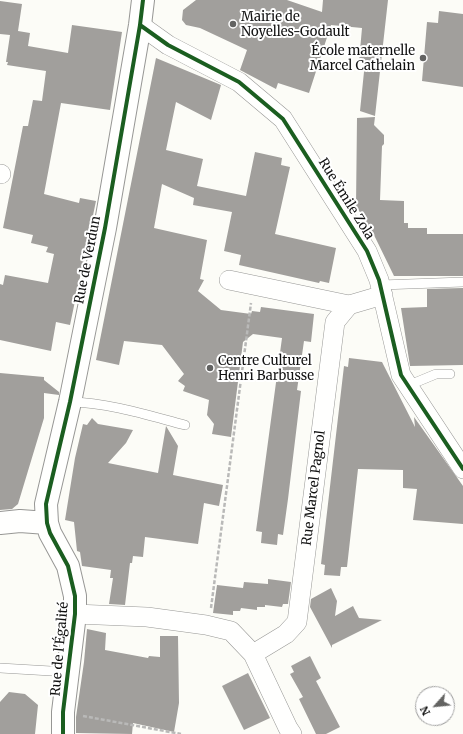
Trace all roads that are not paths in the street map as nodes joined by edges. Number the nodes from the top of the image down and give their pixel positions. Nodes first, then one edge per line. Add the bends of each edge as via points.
1 (143, 0) edge
2 (140, 25) junction
3 (229, 280) dead end
4 (463, 282) edge
5 (382, 290) junction
6 (349, 305) junction
7 (450, 374) dead end
8 (407, 386) junction
9 (70, 402) junction
10 (185, 425) dead end
11 (463, 469) edge
12 (0, 523) edge
13 (47, 523) junction
14 (75, 614) junction
15 (253, 654) junction
16 (0, 668) edge
17 (68, 672) junction
18 (63, 734) edge
19 (292, 734) edge

1 - 2 street, Rue de Verdun
2 - 5 street, Rue Émile Zola via 168,45 238,82 283,119 356,231 367,251
2 - 9 street, Rue de Verdun via 106,228
3 - 6 street
4 - 5 lane
5 - 6 street
5 - 8 street, Rue Émile Zola via 401,375
6 - 15 street, Rue Marcel Pagnol via 335,322 297,622 286,634
7 - 8 lane via 436,374
8 - 11 street, Rue Émile Zola
9 - 10 lane via 91,402 122,408
9 - 13 street, Rue de Verdun via 46,504
12 - 13 street
13 - 14 street, Rue de l'Égalité via 72,579
14 - 15 street via 147,617 209,625 231,631
14 - 17 street, Rue de l'Égalité
15 - 19 street
16 - 17 lane
17 - 18 street, Rue de l'Égalité

